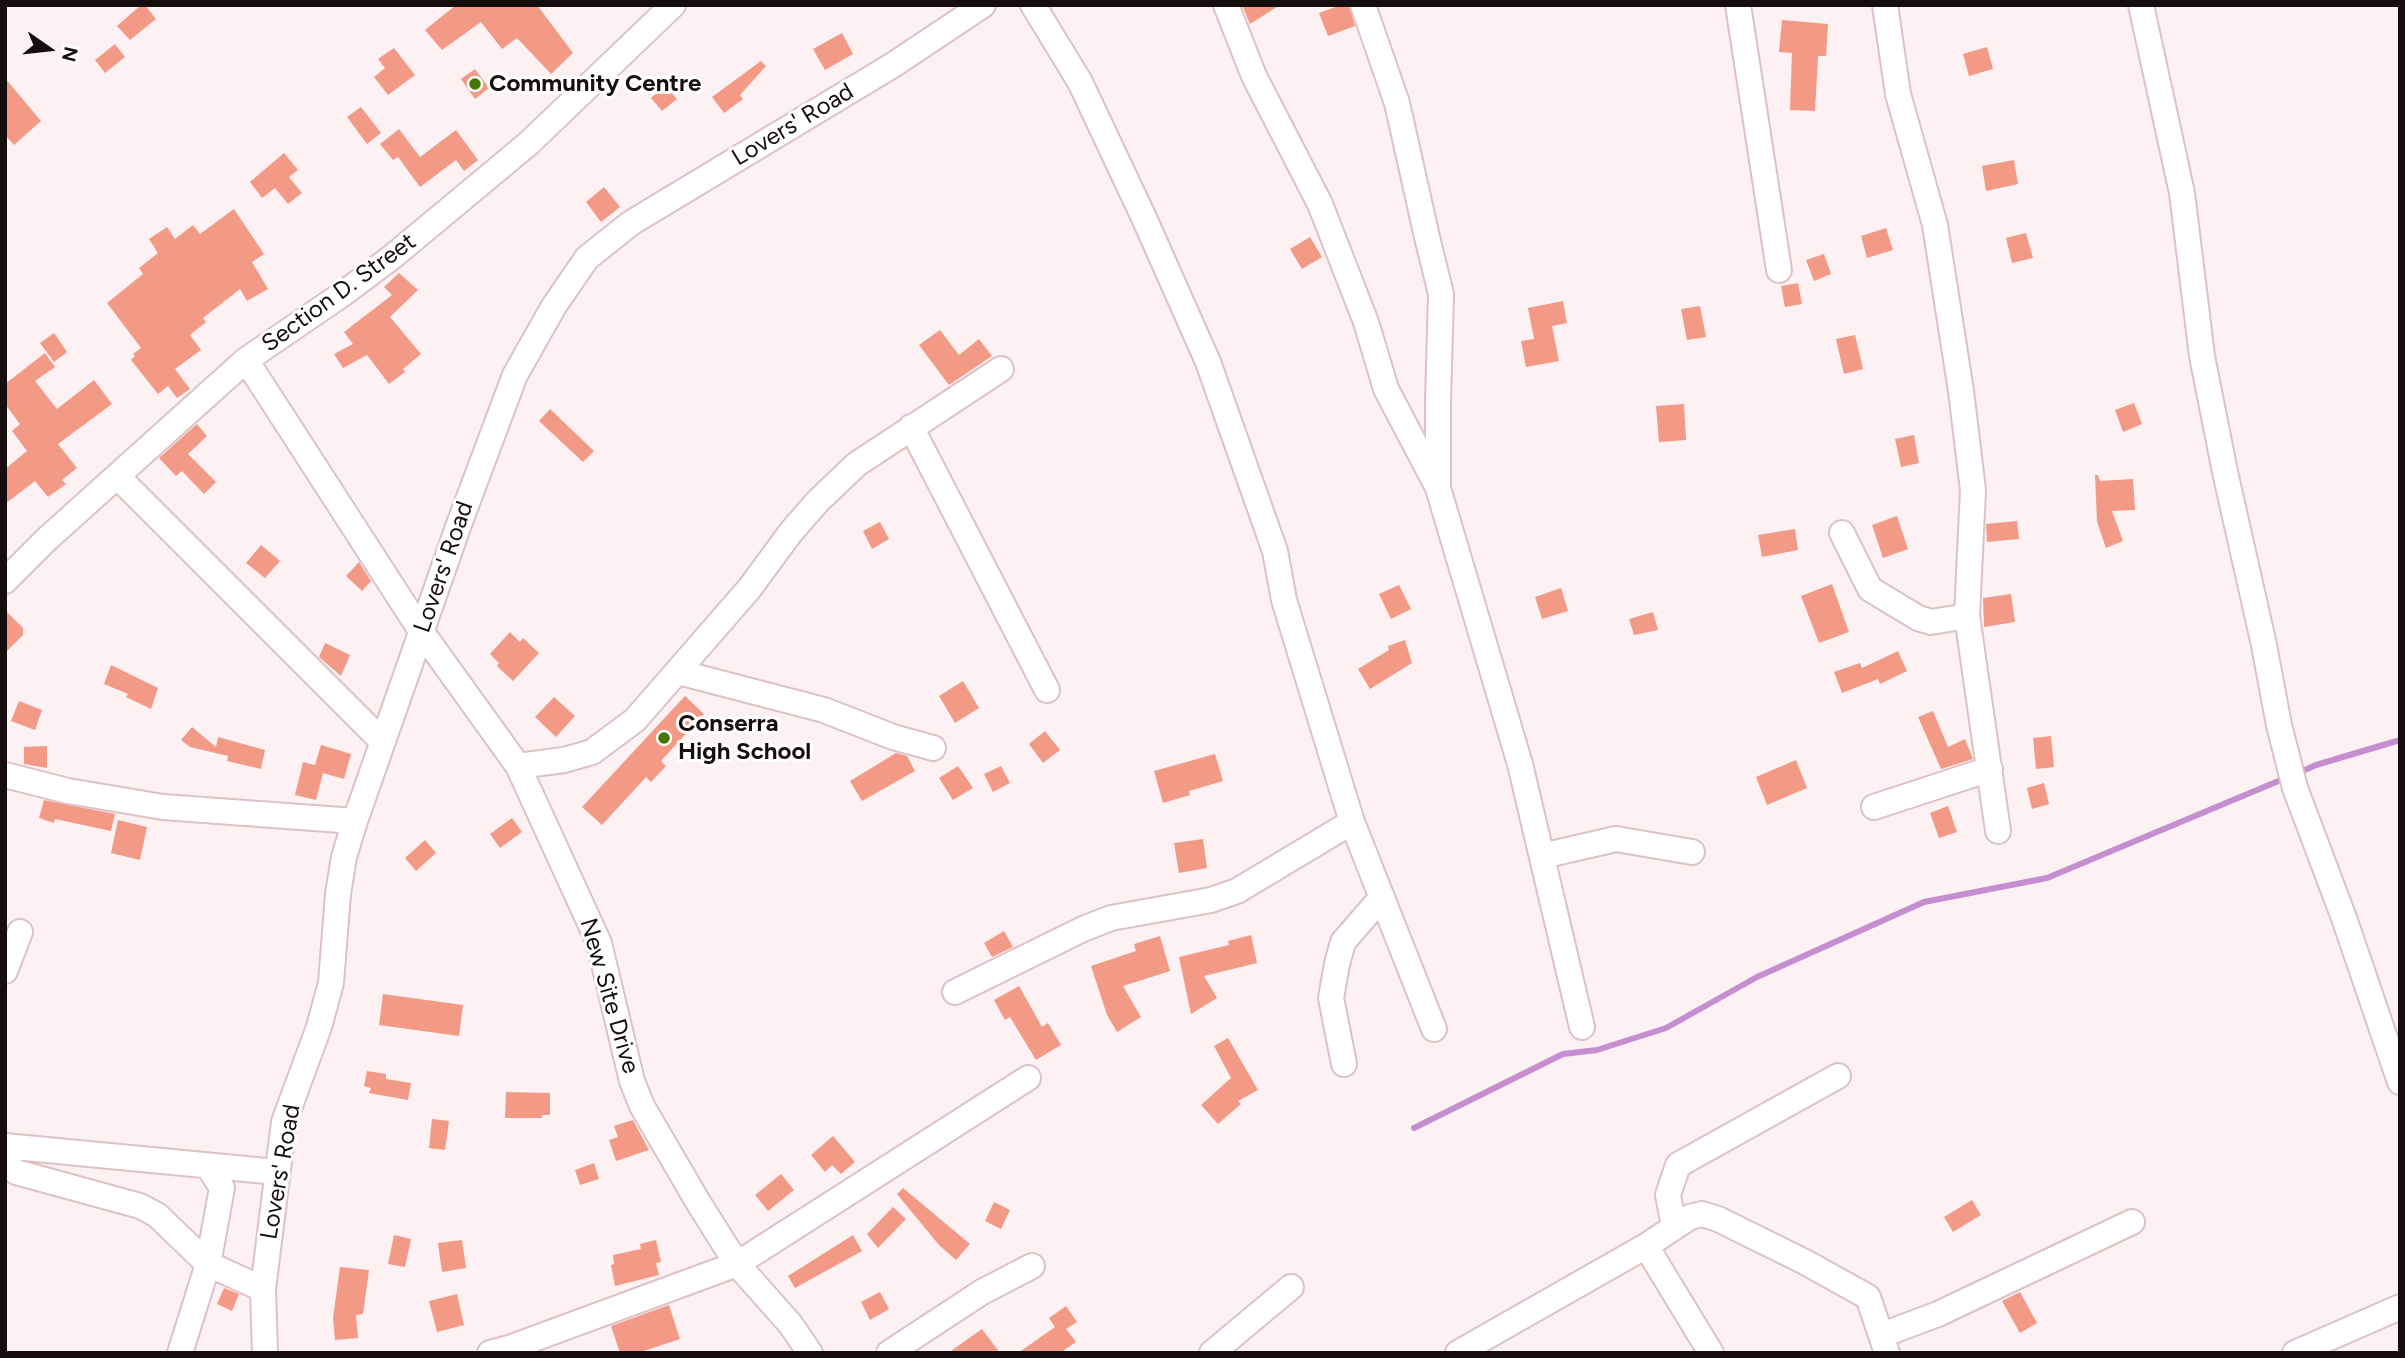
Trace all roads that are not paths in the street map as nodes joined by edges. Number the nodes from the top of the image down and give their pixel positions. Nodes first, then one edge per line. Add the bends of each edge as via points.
1 (673, 5) edge
2 (983, 5) edge
3 (1032, 5) edge
4 (1226, 5) edge
5 (1363, 5) edge
6 (1738, 5) edge
7 (1885, 5) edge
8 (2141, 5) edge
9 (1779, 270) dead end
10 (246, 360) junction
11 (1001, 369) dead end
12 (911, 428) junction
13 (118, 477) junction
14 (1438, 488) junction
15 (1842, 533) dead end
16 (5, 581) edge
17 (1967, 616) junction
18 (421, 631) junction
19 (678, 672) junction
20 (1047, 690) dead end
21 (382, 741) junction
22 (933, 748) dead end
23 (518, 766) junction
24 (1990, 769) junction
25 (5, 775) edge
26 (1874, 807) dead end
27 (355, 821) junction
28 (1352, 822) junction
29 (1998, 831) dead end
30 (1692, 852) dead end
31 (1542, 856) junction
32 (1382, 897) junction
33 (20, 932) dead end
34 (5, 971) edge
35 (955, 992) dead end
36 (1582, 1027) dead end
37 (1434, 1029) dead end
38 (1344, 1064) dead end
39 (1838, 1076) dead end
40 (1028, 1078) dead end
41 (2400, 1082) edge
42 (5, 1146) edge
43 (5, 1163) edge
44 (208, 1166) junction
45 (277, 1172) junction
46 (2132, 1222) dead end
47 (1674, 1226) junction
48 (1646, 1246) junction
49 (208, 1264) junction
50 (737, 1264) junction
51 (1032, 1266) dead end
52 (1291, 1287) dead end
53 (263, 1289) junction
54 (2400, 1307) edge
55 (1885, 1344) edge
56 (180, 1353) edge
57 (265, 1353) edge
58 (490, 1353) edge
59 (810, 1353) edge
60 (889, 1353) edge
61 (1212, 1353) edge
62 (1458, 1353) edge
63 (1710, 1353) edge
64 (2295, 1353) edge

1 - 10 street, Section D. Street via 528,143 454,205 354,286
2 - 18 street, Lovers' Road via 631,223 587,258 515,375
3 - 28 street via 1080,82 1209,362 1275,551 1284,600
4 - 14 street via 1254,76 1320,204 1366,322 1386,389
5 - 14 street via 1397,103 1441,293
6 - 9 street
7 - 17 street via 1898,94 1935,225 1961,391 1973,490
8 - 41 street via 2182,193 2202,356 2278,725 2295,788
10 - 13 street, Section D. Street
10 - 18 street, New Site Drive
11 - 12 street
12 - 19 street via 857,464 818,501
12 - 20 street
13 - 16 street, Section D. Street
13 - 21 street
14 - 31 street via 1520,764
15 - 17 street via 1870,589 1931,622
17 - 24 street
18 - 21 street, Lovers' Road
18 - 23 street, New Site Drive
19 - 22 street via 824,710
19 - 23 street via 635,720 592,752
21 - 27 street, Lovers' Road
23 - 50 street, New Site Drive via 599,943 642,1106
24 - 26 street
24 - 29 street
25 - 27 street via 163,807
27 - 45 street, Lovers' Road via 338,894 331,984 284,1122
28 - 32 street
28 - 35 street via 1237,891 1111,918
30 - 31 street via 1616,839
31 - 36 street
32 - 37 street
32 - 38 street via 1343,942 1337,964 1331,998
33 - 34 street
39 - 47 street via 1678,1166 1668,1195
40 - 50 street
42 - 44 street
43 - 49 street via 16,1172 141,1206 157,1215
44 - 45 street
44 - 49 street via 222,1188
45 - 53 street, Lovers' Road
46 - 55 street
47 - 48 street
47 - 55 street via 1702,1214 1718,1219 1838,1279 1868,1297
48 - 62 street
48 - 63 street
49 - 53 street
49 - 56 street
50 - 58 street
50 - 59 street, New Site Drive
51 - 60 street via 982,1292
52 - 61 street
53 - 57 street, Lovers' Road
54 - 64 street

